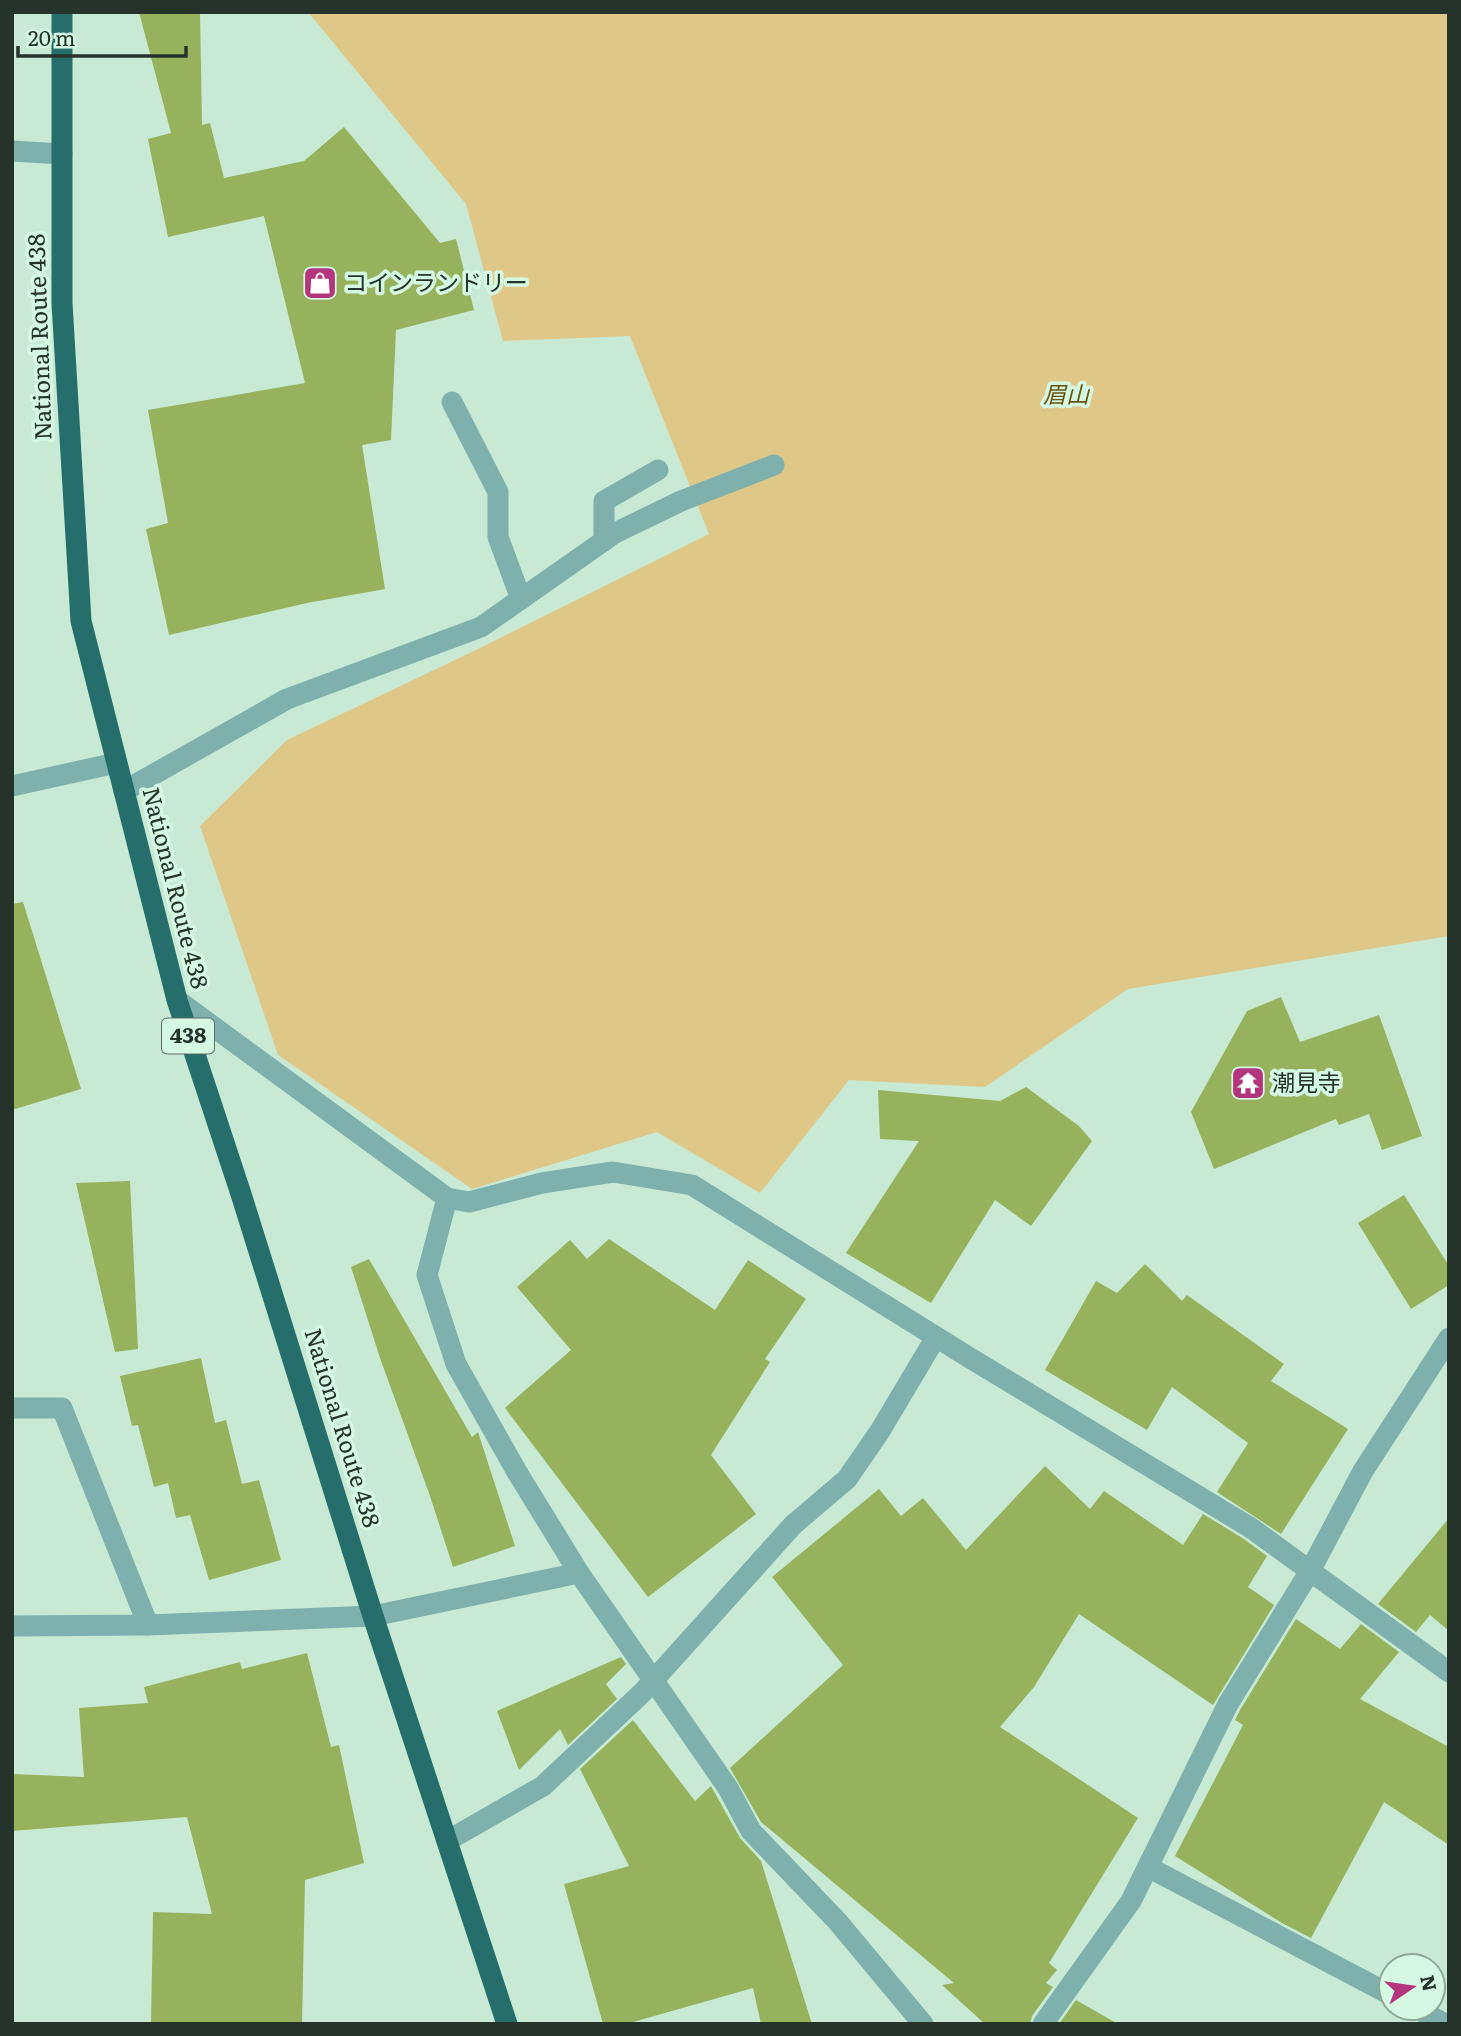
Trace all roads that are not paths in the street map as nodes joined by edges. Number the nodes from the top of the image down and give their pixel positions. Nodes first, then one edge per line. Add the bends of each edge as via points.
1 (62, 12) edge
2 (12, 150) edge
3 (62, 154) junction
4 (452, 402) dead end
5 (774, 465) dead end
6 (658, 470) dead end
7 (604, 541) junction
8 (521, 599) junction
9 (116, 763) junction
10 (12, 786) edge
11 (124, 791) junction
12 (177, 1000) junction
13 (447, 1198) junction
14 (936, 1337) junction
15 (1449, 1338) edge
16 (12, 1408) edge
17 (1310, 1571) junction
18 (579, 1573) junction
19 (373, 1616) junction
20 (148, 1625) junction
21 (12, 1626) edge
22 (1449, 1672) edge
23 (653, 1682) junction
24 (447, 1841) junction
25 (1148, 1867) junction
26 (1377, 1988) edge
27 (507, 2024) edge
28 (923, 2024) edge
29 (1043, 2024) edge

1 - 3 highway, National Route 438 / 438
2 - 3 street
3 - 9 highway, National Route 438 / 438 via 62,303 80,621
4 - 8 street via 498,492 498,537
5 - 7 street via 681,501
6 - 7 street via 604,501
7 - 8 street
8 - 11 street via 481,627 286,699
9 - 10 street
9 - 11 highway, National Route 438 / 438
11 - 12 highway, National Route 438 / 438
12 - 13 street
12 - 19 highway, National Route 438 / 438
13 - 14 street via 468,1202 542,1183 614,1172 692,1185
13 - 18 street via 427,1276 456,1364
14 - 17 street via 1251,1528
14 - 23 street via 848,1479 793,1525
15 - 17 street via 1363,1471
16 - 20 street via 62,1408
17 - 22 street
17 - 25 street via 1228,1704
18 - 19 street
18 - 23 street
19 - 20 street
19 - 24 highway, National Route 438 / 438
20 - 21 street
23 - 24 street via 543,1787
23 - 28 street via 728,1788 751,1831 838,1922
24 - 27 highway, National Route 438 / 438
25 - 26 street
25 - 29 street via 1131,1901

